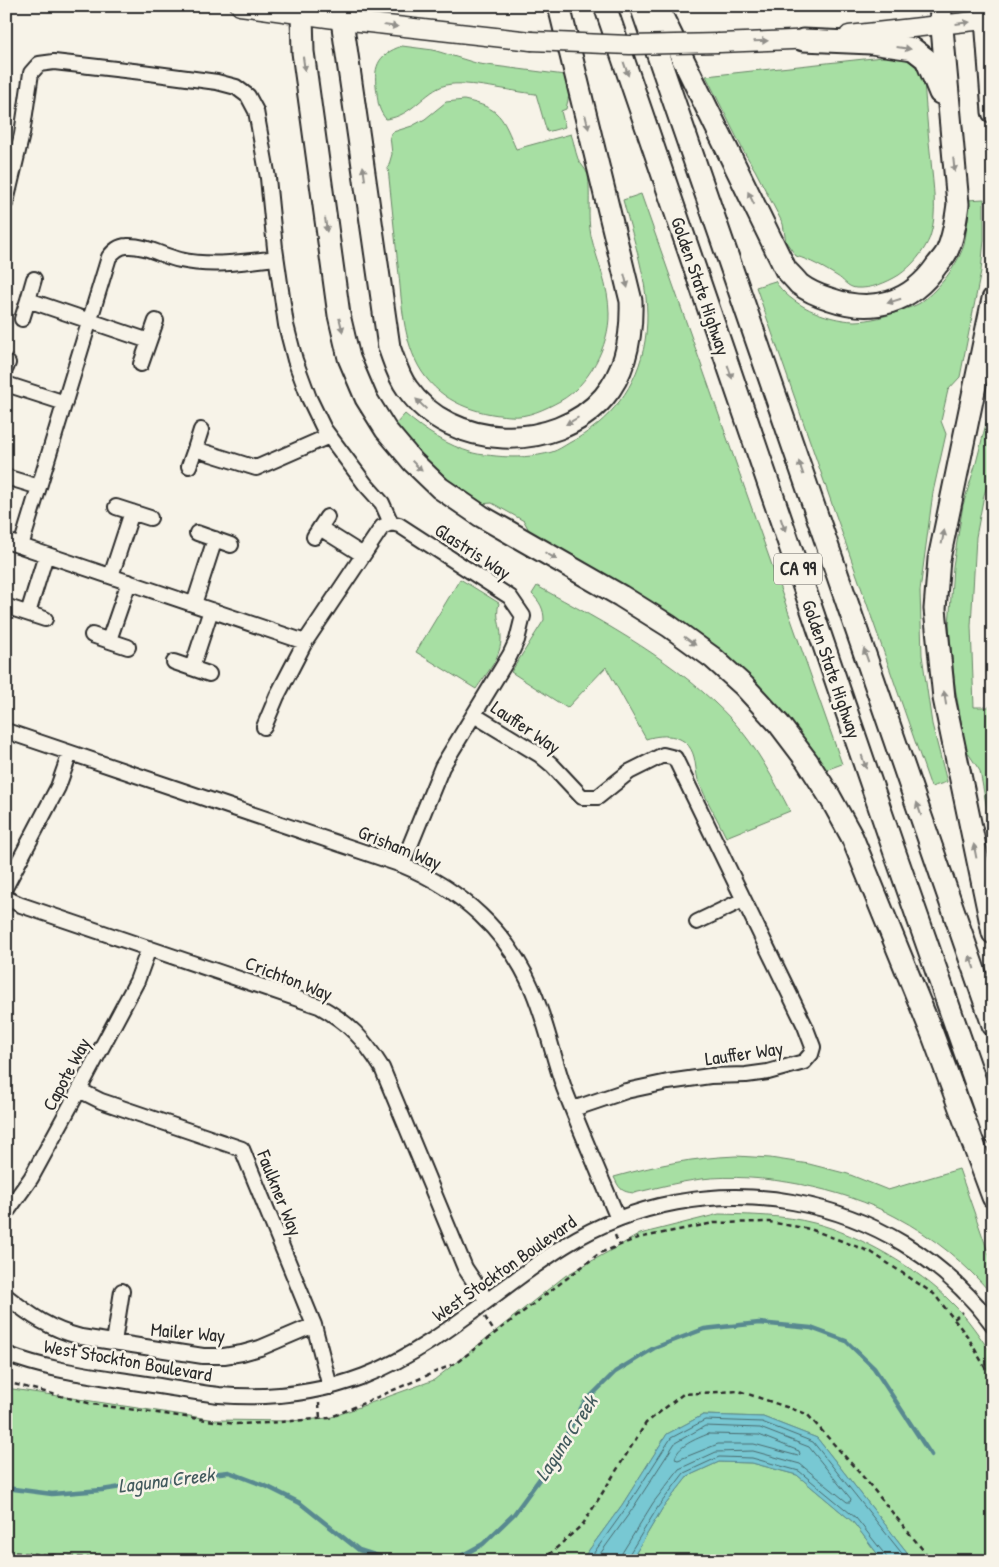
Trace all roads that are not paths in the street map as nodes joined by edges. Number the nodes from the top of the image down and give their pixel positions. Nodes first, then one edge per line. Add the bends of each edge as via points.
1 (240, 6) edge
2 (559, 6) edge
3 (605, 6) edge
4 (641, 6) edge
5 (657, 6) edge
6 (302, 11) edge
7 (341, 13) edge
8 (987, 15) edge
9 (940, 16) edge
10 (803, 40) junction
11 (993, 112) edge
12 (949, 116) junction
13 (6, 202) edge
14 (276, 258) junction
15 (34, 279) dead end
16 (993, 299) edge
17 (28, 300) junction
18 (22, 319) dead end
19 (89, 320) junction
20 (156, 321) dead end
21 (149, 341) junction
22 (142, 364) dead end
23 (6, 384) edge
24 (65, 403) junction
25 (201, 430) dead end
26 (329, 436) junction
27 (195, 449) junction
28 (189, 466) dead end
29 (6, 477) edge
30 (39, 487) junction
31 (116, 507) dead end
32 (132, 512) junction
33 (150, 518) dead end
34 (391, 523) junction
35 (320, 527) dead end
36 (197, 533) dead end
37 (215, 539) junction
38 (6, 541) edge
39 (232, 545) dead end
40 (21, 546) junction
41 (46, 555) junction
42 (363, 555) junction
43 (111, 576) junction
44 (129, 582) junction
45 (194, 604) junction
46 (8, 607) dead end
47 (211, 610) junction
48 (28, 613) junction
49 (45, 619) dead end
50 (92, 635) dead end
51 (109, 640) junction
52 (305, 642) junction
53 (128, 647) dead end
54 (174, 662) dead end
55 (192, 668) junction
56 (209, 674) dead end
57 (474, 715) junction
58 (264, 727) dead end
59 (6, 731) edge
60 (70, 753) junction
61 (402, 865) junction
62 (6, 886) edge
63 (6, 898) edge
64 (743, 900) junction
65 (697, 922) dead end
66 (993, 933) edge
67 (149, 948) junction
68 (993, 1025) edge
69 (79, 1090) junction
70 (573, 1109) junction
71 (993, 1132) edge
72 (993, 1197) edge
73 (6, 1213) edge
74 (618, 1219) junction
75 (122, 1291) dead end
76 (6, 1296) edge
77 (483, 1304) junction
78 (314, 1325) junction
79 (993, 1325) edge
80 (114, 1342) junction
81 (6, 1354) edge
82 (330, 1387) junction

1 - 6 main road
2 -> 7 highway via 631,301 631,325 618,376 604,397 568,424 523,437 479,434 436,417 406,388 397,369 389,347
3 -> 71 highway, Golden State Highway / CA 99
68 -> 4 highway, Golden State Highway / CA 99
12 -> 5 highway via 958,204 948,250 933,272 920,287 902,298 882,304 860,306 819,296 800,285 786,270
6 - 7 main road
6 -> 72 highway via 302,52 339,315 349,358 366,398 386,430 440,488 481,516 669,626 713,658 779,724 808,762 852,838 932,1033
7 -> 10 main road, bridge via 531,41 630,45
9 -> 8 main road
8 - 11 highway
9 - 10 main road
9 - 12 highway
10 -> 12 highway via 912,49 926,59
13 - 14 street via 22,134 29,80 39,64 54,62 217,82 236,87 248,96 256,111 268,178
14 - 19 street via 206,264 125,245 108,257
14 - 26 street via 295,360
15 - 17 street
66 -> 16 highway via 944,698 935,609 940,552
17 - 18 street
17 - 19 street
19 - 21 street
19 - 24 street
20 - 21 street
21 - 22 street
23 - 24 street
24 - 30 street
25 - 27 street
26 - 27 street via 256,468
26 - 34 street via 382,503
27 - 28 street
29 - 30 street
30 - 40 street
31 - 32 street
32 - 33 street
32 - 43 street
34 - 42 street via 382,528
34 - 57 street, Glastris Way via 510,596 523,616 510,655
35 - 42 street
36 - 37 street
37 - 39 street
37 - 45 street
38 - 40 street
40 - 41 street
41 - 43 street
41 - 48 street
42 - 52 street
43 - 44 street
44 - 45 street
44 - 51 street
45 - 47 street
46 - 48 street
47 - 52 street
47 - 55 street
48 - 49 street
50 - 51 street
51 - 53 street
52 - 58 street
54 - 55 street
55 - 56 street
57 - 61 street, Glastris Way via 442,767
57 - 64 street, Lauffer Way via 540,755 582,797 598,797 629,772 663,755 675,758
59 - 60 street, Grisham Way
60 - 61 street, Grisham Way
60 - 62 street via 58,787
61 - 70 street, Grisham Way via 440,883 465,900 502,938 519,962 532,989
63 - 67 street, Crichton Way
64 - 65 street
64 - 70 street, Lauffer Way via 804,1026 813,1047 811,1054 804,1062 768,1072 668,1082 626,1091
67 - 69 street, Capote Way via 137,981
67 - 77 street, Crichton Way via 319,1006 356,1032 382,1068
69 - 73 street, Capote Way via 31,1178
69 - 78 street, Faulkner Way via 101,1101 242,1149
70 - 74 street, Grisham Way
74 - 77 street, West Stockton Boulevard via 563,1247
74 - 79 street, West Stockton Boulevard via 677,1202 738,1196 772,1198 838,1213 894,1238 922,1256 968,1296
75 - 80 street
76 - 80 street, Mailer Way via 46,1325 81,1337
77 - 82 street, West Stockton Boulevard via 423,1347 394,1363
78 - 80 street, Mailer Way via 260,1348 224,1356 203,1356
78 - 82 street, Faulkner Way
81 - 82 street, West Stockton Boulevard via 54,1369 220,1395 259,1396

